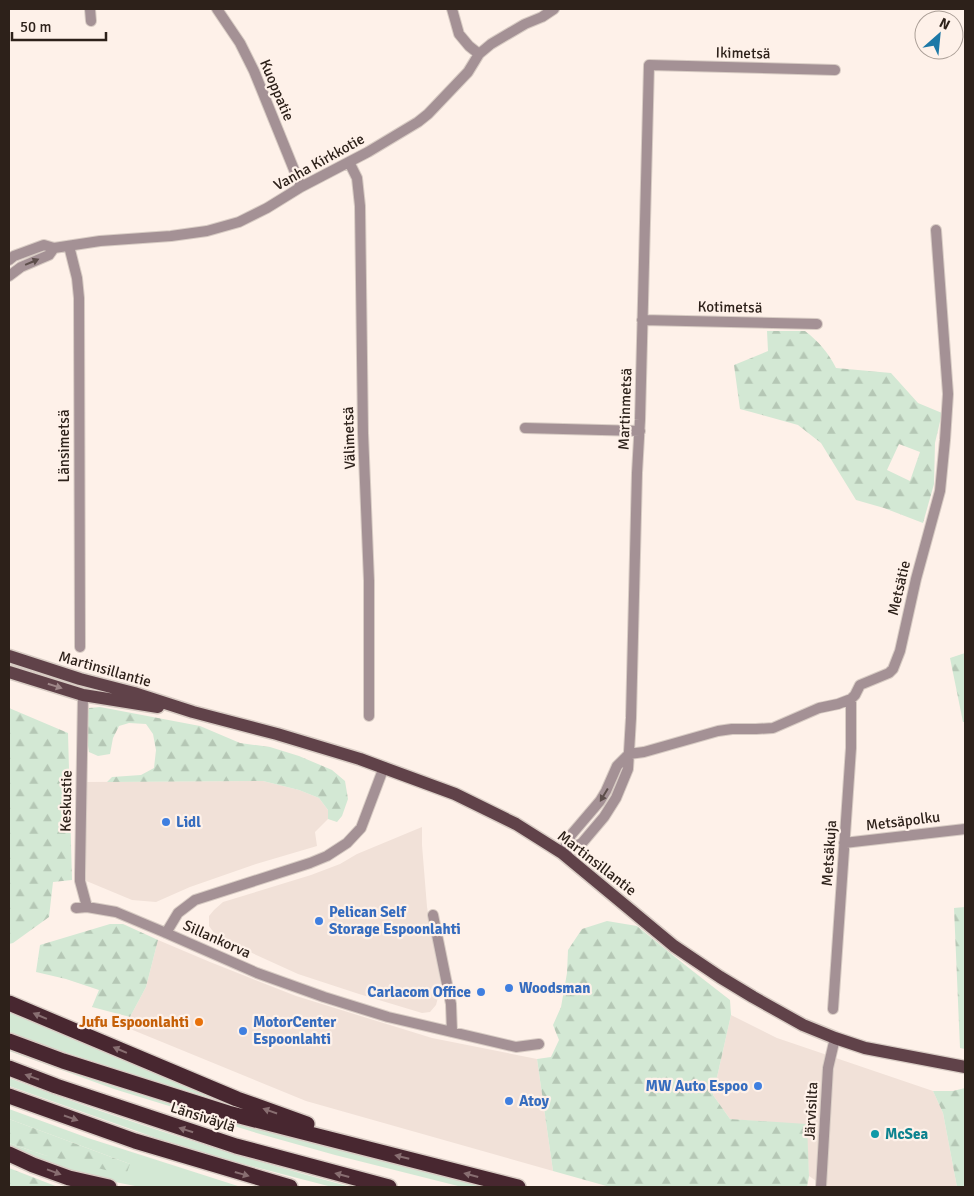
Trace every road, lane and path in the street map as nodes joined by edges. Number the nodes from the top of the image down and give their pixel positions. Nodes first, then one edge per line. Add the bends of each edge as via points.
1 (90, 9) edge
2 (217, 9) edge
3 (452, 9) edge
4 (554, 9) edge
5 (91, 21) dead end
6 (479, 54) junction
7 (649, 65) joint
8 (836, 70) dead end
9 (349, 162) junction
10 (301, 187) junction
11 (936, 230) dead end
12 (69, 246) junction
13 (54, 248) junction
14 (9, 260) edge
15 (9, 276) edge
16 (642, 320) junction
17 (817, 324) dead end
18 (525, 428) dead end
19 (640, 431) junction
20 (80, 647) dead end
21 (9, 656) edge
22 (9, 672) edge
23 (83, 695) junction
24 (851, 699) junction
25 (193, 712) junction
26 (368, 716) dead end
27 (629, 754) junction
28 (384, 767) junction
29 (965, 829) edge
30 (844, 843) junction
31 (562, 853) junction
32 (76, 908) dead end
33 (87, 908) junction
34 (434, 915) dead end
35 (166, 933) junction
36 (9, 1003) edge
37 (833, 1009) dead end
38 (452, 1032) junction
39 (834, 1038) junction
40 (9, 1041) edge
41 (539, 1044) dead end
42 (965, 1067) edge
43 (9, 1068) edge
44 (9, 1096) edge
45 (367, 1148) junction
46 (9, 1154) edge
47 (109, 1187) edge
48 (290, 1187) edge
49 (389, 1187) edge
50 (518, 1187) edge
51 (821, 1187) edge

1 - 5 street
2 - 10 street, Kuoppatie via 254,71
3 - 6 street via 459,34
4 - 6 street, Vanha Kirkkotie
6 - 9 street, Vanha Kirkkotie via 468,72 428,114
7 - 8 street, Ikimetsä
7 - 16 street, Martinmetsä
9 - 10 street, Vanha Kirkkotie
9 - 26 street, Välimetsä via 357,178 360,206 363,433 370,581
10 - 12 street, Vanha Kirkkotie via 240,222 208,231
11 - 24 street, Metsätie via 948,394 940,491 893,669 860,685
12 - 13 street, Vanha Kirkkotie
12 - 20 street, Länsimetsä via 78,298
13 - 14 street, Vanha Kirkkotie via 44,245
15 -> 13 street, Vanha Kirkkotie via 49,255
16 - 17 street, Kotimetsä
16 - 19 street, Martinmetsä
18 - 19 street
19 - 27 street, Martinmetsä
21 - 25 main road, Martinsillantie
22 -> 23 main road, Martinsillantie
23 - 25 main road, Martinsillantie
23 - 33 street, Keskustie via 80,881
24 - 27 street, Metsätie via 819,708 772,728 718,731
24 - 30 street, Metsäkuja
25 - 28 main road, Martinsillantie
27 - 31 street, Martinmetsä via 628,768 604,817 582,843
28 - 31 main road, Martinsillantie via 480,805
28 - 35 street, Sillankorva via 361,828 347,843 310,863 195,900 178,912
29 - 30 street, Metsäpolku
30 - 37 street, Metsäkuja
31 - 39 main road, Martinsillantie via 674,946 753,997
32 - 33 street
33 - 35 street via 116,912
34 - 38 street via 451,1004
35 - 38 street, Sillankorva via 257,973 324,997
45 -> 36 highway via 237,1099
38 - 41 street, Sillankorva via 516,1048
39 - 42 main road, Martinsillantie via 865,1048
39 - 51 street, Järvisilta via 828,1068
40 - 45 highway via 228,1113
49 -> 43 highway, Länsiväylä via 236,1146
44 -> 48 highway via 135,1140
50 -> 45 highway
46 -> 47 highway via 69,1178

